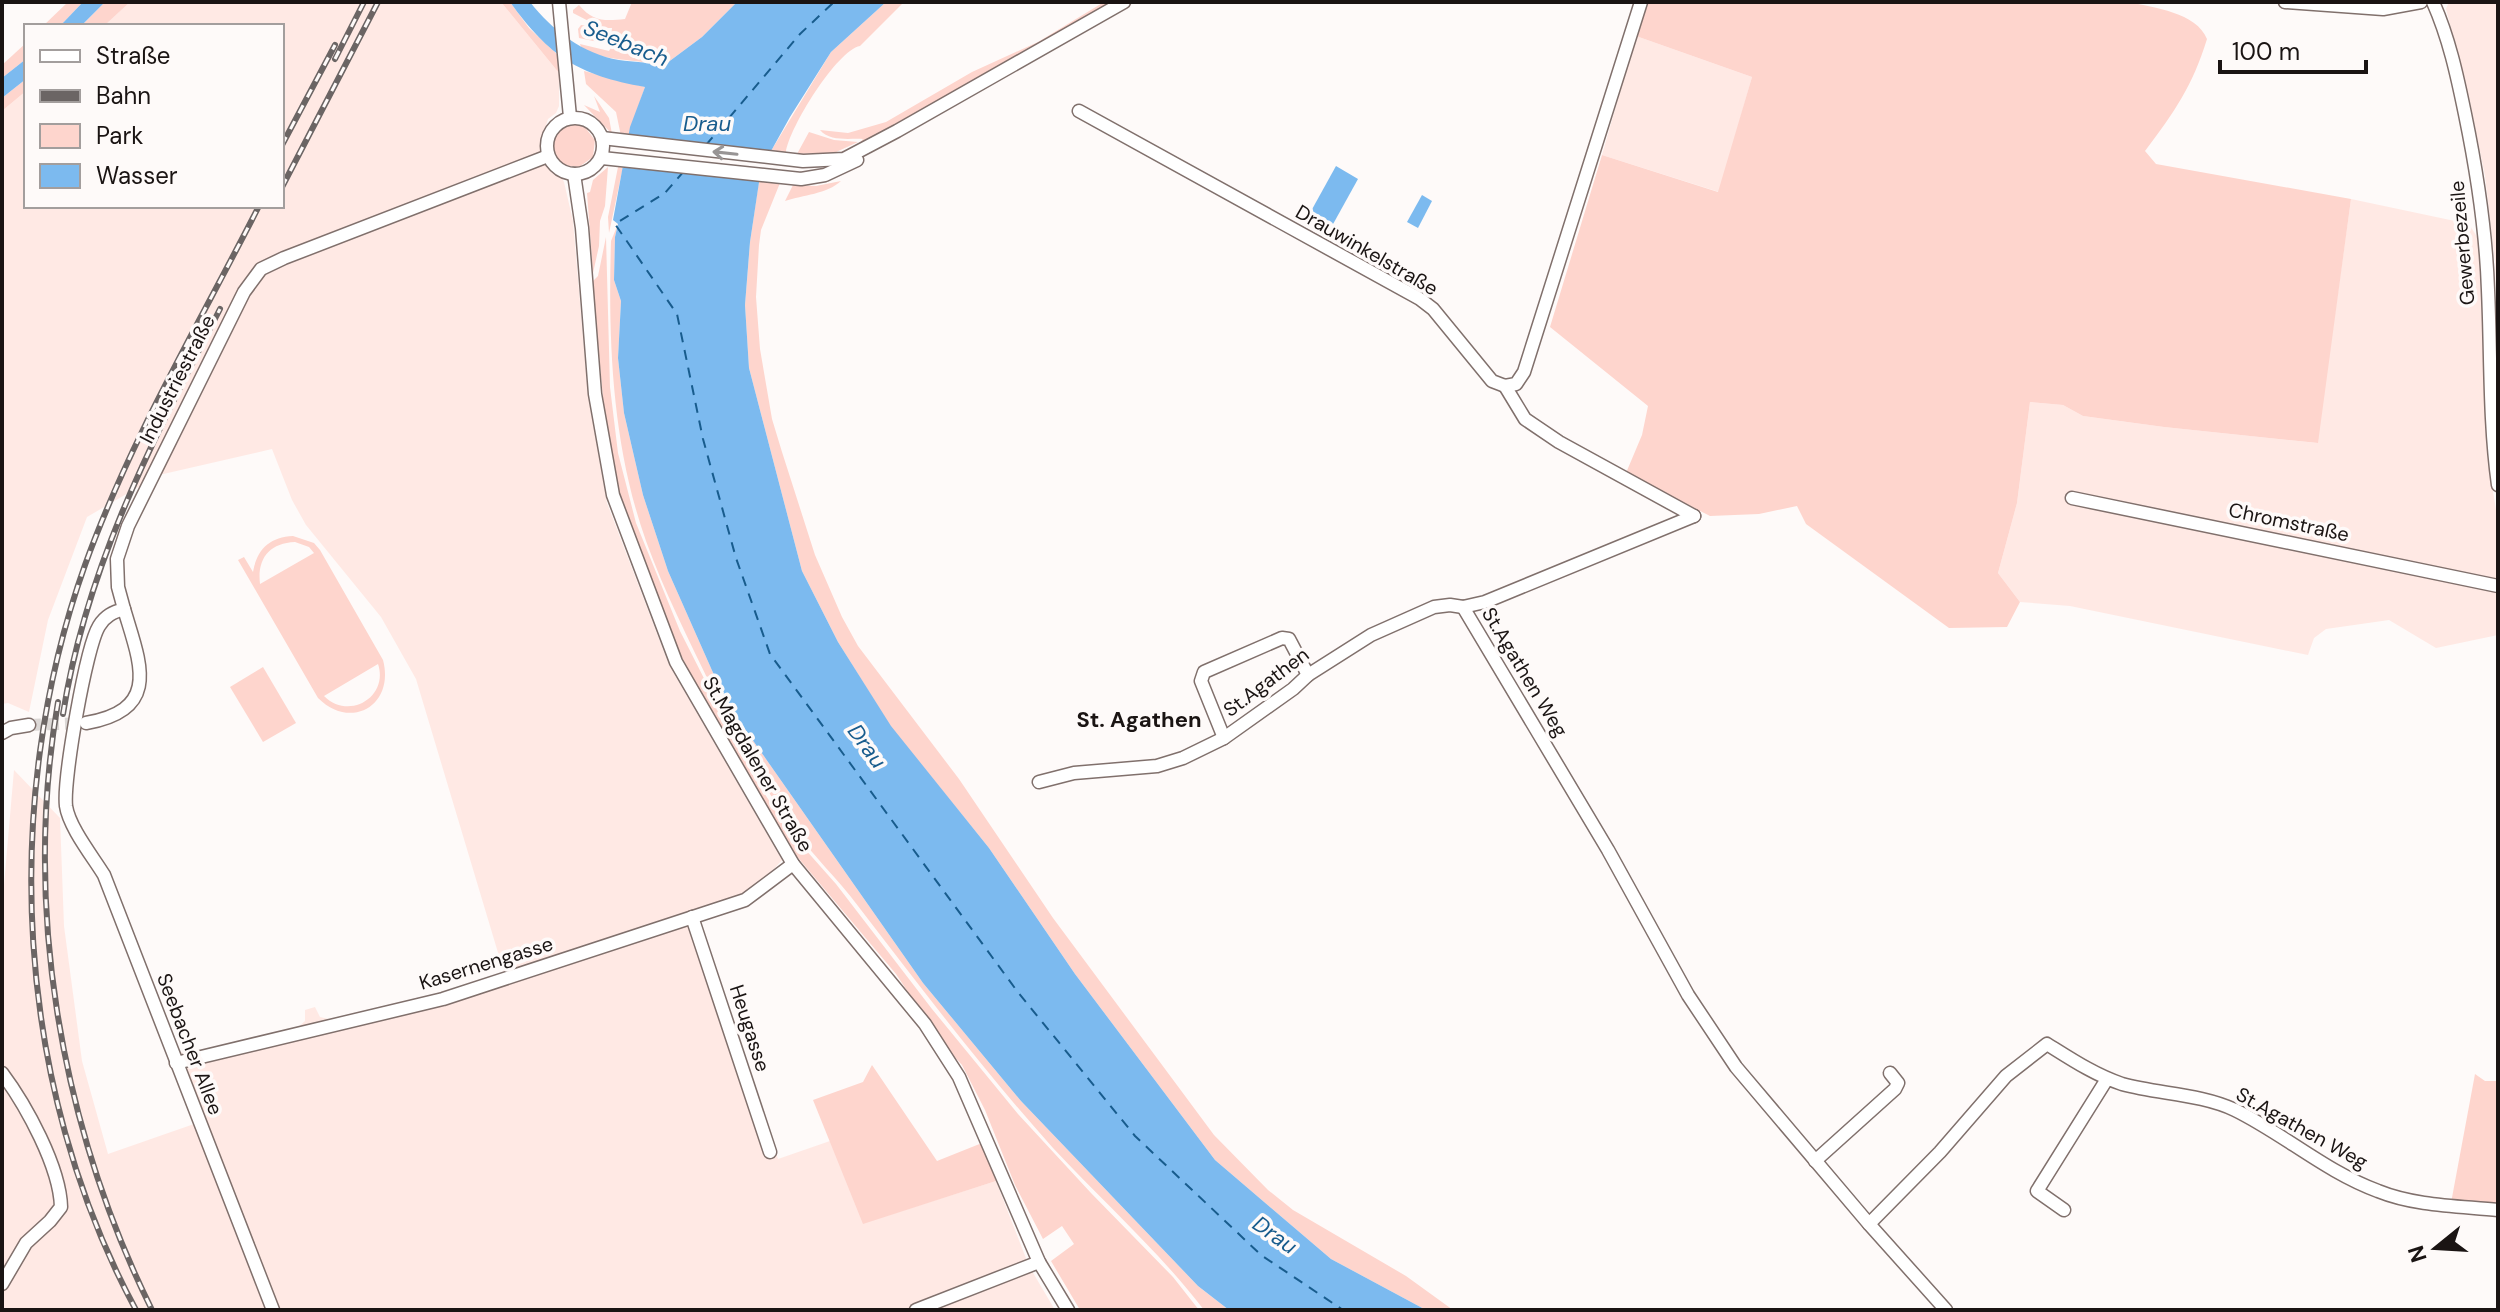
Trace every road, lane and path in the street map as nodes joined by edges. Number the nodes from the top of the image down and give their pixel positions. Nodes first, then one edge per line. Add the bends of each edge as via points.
1 (1124, 2) edge
2 (1641, 2) edge
3 (2285, 2) edge
4 (2421, 2) edge
5 (2433, 2) edge
6 (560, 6) edge
7 (1079, 111) dead end
8 (570, 117) junction
9 (897, 131) junction
10 (606, 139) junction
11 (548, 156) junction
12 (605, 158) junction
13 (574, 174) junction
14 (1505, 386) junction
15 (2498, 485) edge
16 (2072, 498) dead end
17 (2498, 586) edge
18 (1463, 607) junction
19 (124, 609) junction
20 (1308, 675) junction
21 (86, 723) tunnel mouth
22 (29, 725) tunnel mouth
23 (2, 733) edge
24 (1224, 738) junction
25 (1039, 782) dead end
26 (793, 864) junction
27 (692, 917) junction
28 (176, 1063) junction
29 (2, 1073) edge
30 (1890, 1073) dead end
31 (2107, 1079) junction
32 (770, 1152) dead end
33 (1815, 1161) junction
34 (2064, 1210) dead end
35 (2498, 1210) edge
36 (1869, 1224) junction
37 (1039, 1262) junction
38 (2, 1284) edge
39 (273, 1310) edge
40 (916, 1310) edge
41 (1068, 1310) edge
42 (1946, 1310) edge

1 - 9 street
2 - 14 street via 1524,372 1516,384
3 - 4 street via 2383,9
5 - 15 street, Gewerbezeile via 2450,46 2483,218
6 - 8 street
7 - 14 street, Drauwinkelstraße via 1420,299 1492,381
8 - 10 street via 589,121
8 - 11 street via 553,127
9 -> 10 street via 844,159 803,161
9 - 12 street via 843,167 801,179
10 - 12 street
11 - 13 street via 562,172
11 - 19 street, Industriestraße via 261,269 244,292 128,526 117,559
12 - 13 street via 588,172
13 - 26 street, St.Magdalener Straße via 595,394 614,501 676,662
14 - 18 street, St.Agathen Weg via 1525,419 1694,516 1553,576
16 - 17 street, Chromstraße
18 - 20 street, St.Agathen via 1434,607 1398,621
18 - 33 street, St.Agathen Weg via 1688,995 1736,1067
19 - 21 street, Industriestraße via 140,666 137,692 123,712
19 - 28 street, Seebacher Allee via 105,618 94,636 66,797 69,818 104,875
20 - 24 street, St.Agathen
20 - 24 street via 1293,644 1282,638 1204,672 1201,681
22 - 23 street
24 - 25 street, St.Agathen via 1157,766 1074,773
26 - 27 street, Kasernengasse via 751,898
26 - 37 street, St.Magdalener Straße via 925,1024 959,1077
27 - 28 street, Kasernengasse via 443,999
27 - 32 street, Heugasse
28 - 39 street, Seebacher Allee
29 - 38 street via 37,1131 61,1207 26,1243
30 - 33 street via 1898,1083 1895,1089
31 - 34 street via 2037,1191
31 - 35 street, St.Agathen Weg via 2234,1110 2379,1192
31 - 36 street, St.Agathen Weg via 2047,1044 2006,1076
33 - 36 street, St.Agathen Weg
36 - 42 street, St.Agathen Weg
37 - 40 street
37 - 41 street, St.Magdalener Straße

